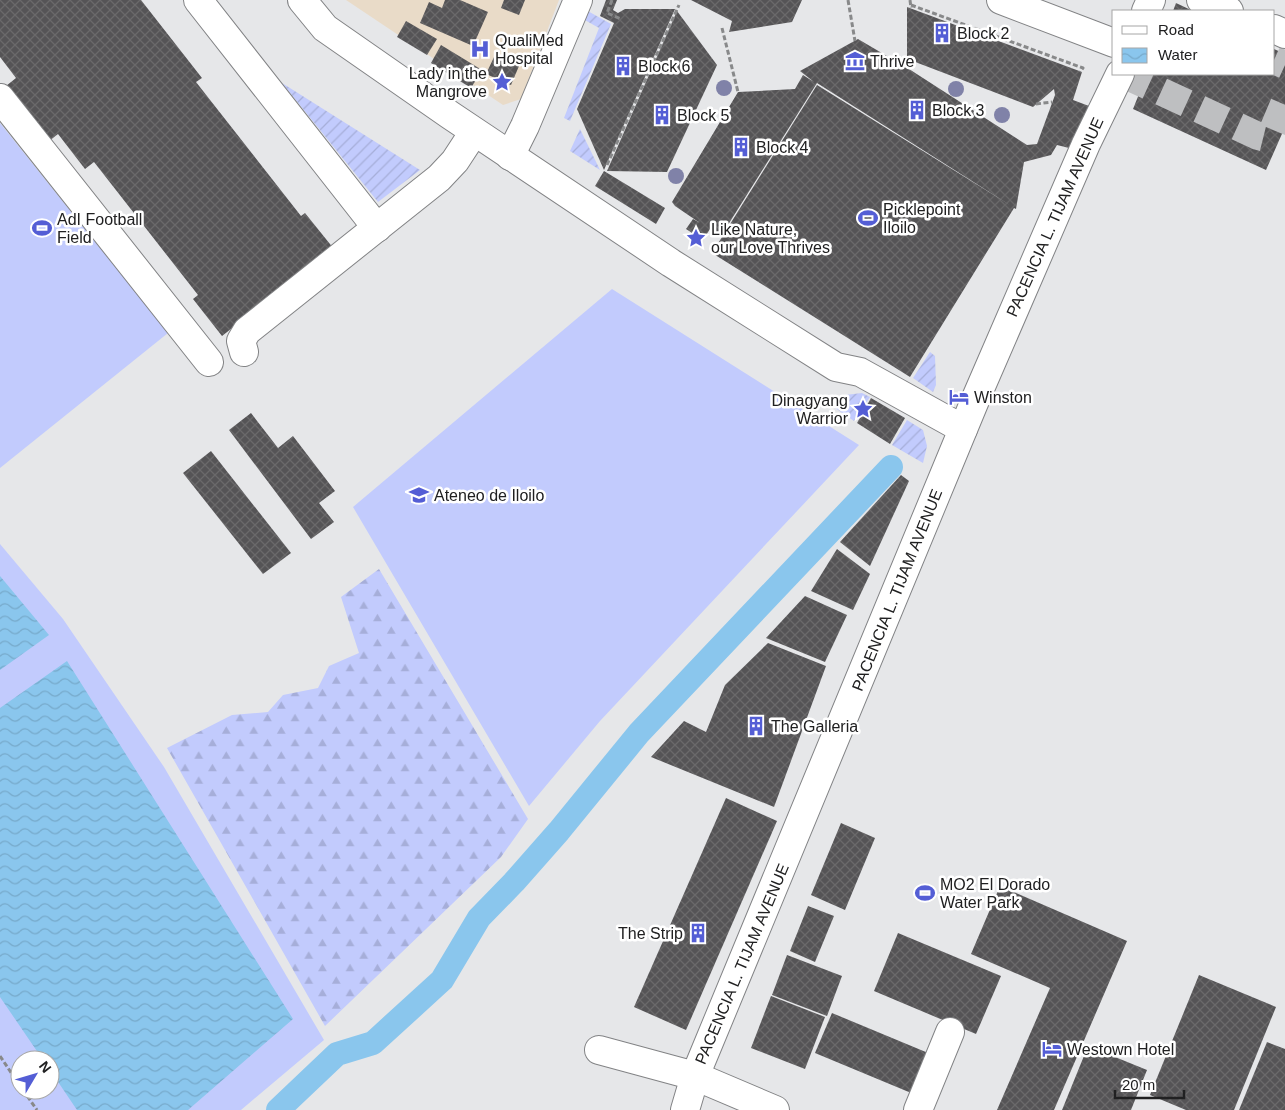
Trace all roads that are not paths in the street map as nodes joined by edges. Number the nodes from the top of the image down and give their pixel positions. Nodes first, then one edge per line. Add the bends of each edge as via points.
1 (198, 0) edge
2 (302, 0) edge
3 (576, 0) edge
4 (1001, 0) edge
5 (1201, 0) edge
6 (1226, 10) edge
7 (1112, 41) edge
8 (1120, 75) edge
9 (0, 98) edge
10 (474, 132) junction
11 (510, 156) junction
12 (377, 228) junction
13 (963, 429) junction
14 (950, 1032) dead end
15 (599, 1050) dead end
16 (695, 1076) junction
17 (685, 1110) edge
18 (776, 1110) edge
19 (918, 1110) edge

1 - 12 street
2 - 10 street via 325,28
3 - 11 street
4 - 7 street
5 - 6 street
8 - 13 street, PACENCIA L. TIJAM AVENUE via 1086,144
9 - 12 street via 206,365 246,342
10 - 11 street
10 - 12 street via 446,172
11 - 13 street via 836,367 860,372
13 - 16 street, PACENCIA L. TIJAM AVENUE
14 - 19 street
15 - 16 street
16 - 17 street, PACENCIA L. TIJAM AVENUE
16 - 18 street

